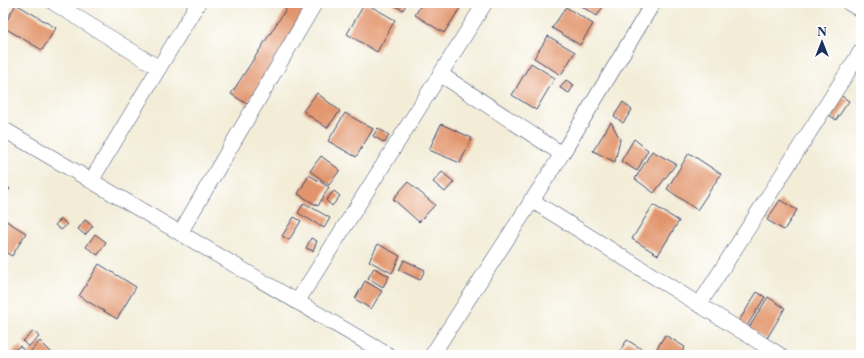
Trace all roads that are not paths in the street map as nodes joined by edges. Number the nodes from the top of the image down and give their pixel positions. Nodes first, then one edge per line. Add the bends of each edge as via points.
1 (54, 3) edge
2 (198, 3) edge
3 (315, 3) edge
4 (485, 3) edge
5 (653, 3) edge
6 (849, 3) edge
7 (861, 10) edge
8 (861, 51) edge
9 (159, 68) junction
10 (440, 74) junction
11 (3, 130) edge
12 (562, 154) junction
13 (91, 181) junction
14 (531, 200) junction
15 (180, 233) junction
16 (297, 302) junction
17 (699, 304) junction
18 (388, 355) edge
19 (432, 355) edge
20 (780, 355) edge

1 - 9 street
2 - 9 street
3 - 15 street
4 - 10 street
5 - 12 street
6 - 7 street
8 - 17 street
9 - 13 street
10 - 12 street
10 - 16 street
11 - 13 street
12 - 14 street
13 - 15 street
14 - 17 street
14 - 19 street
15 - 16 street
16 - 18 street
17 - 20 street

